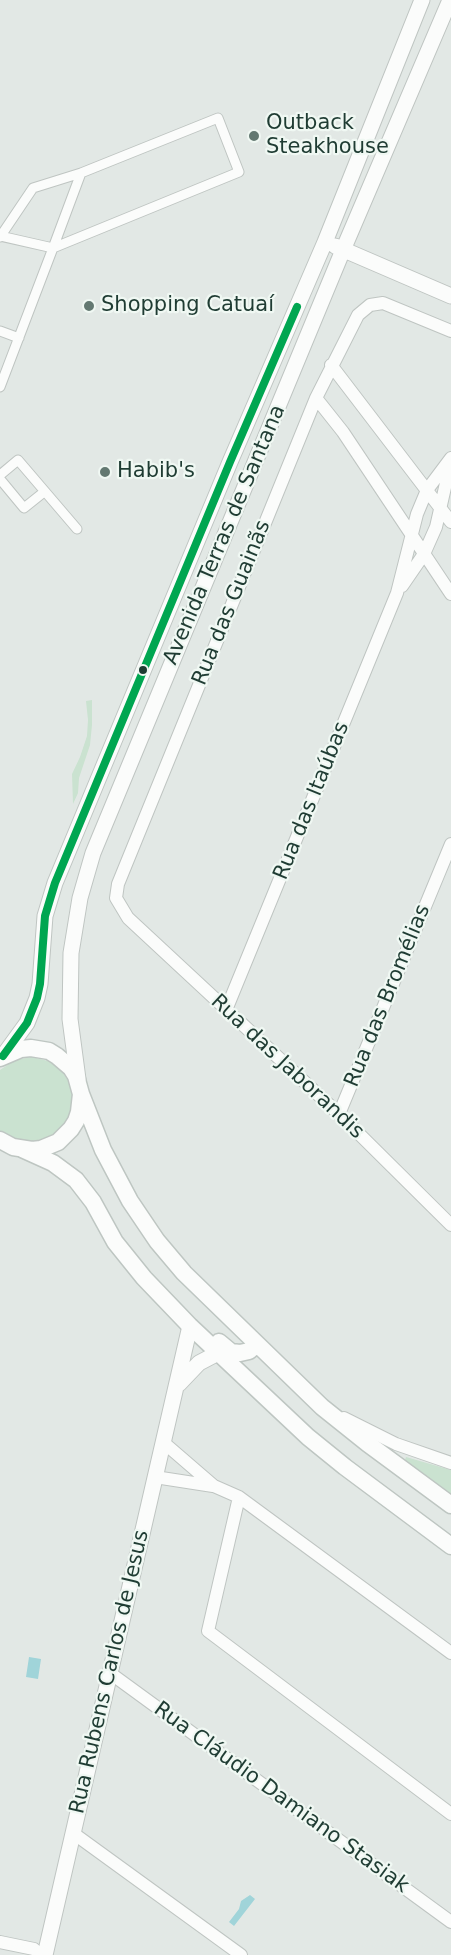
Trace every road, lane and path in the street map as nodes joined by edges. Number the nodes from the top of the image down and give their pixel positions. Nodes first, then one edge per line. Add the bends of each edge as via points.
1 (422, 0) edge
2 (450, 0) edge
3 (81, 173) junction
4 (0, 236) edge
5 (325, 242) junction
6 (53, 248) junction
7 (343, 250) junction
8 (451, 296) edge
9 (0, 331) edge
10 (451, 331) edge
11 (19, 338) junction
12 (331, 365) junction
13 (0, 387) edge
14 (316, 398) junction
15 (451, 459) edge
16 (0, 477) edge
17 (427, 490) junction
18 (44, 492) junction
19 (440, 507) junction
20 (451, 522) edge
21 (77, 529) dead end
22 (411, 534) junction
23 (424, 554) junction
24 (397, 593) junction
25 (451, 594) edge
26 (451, 844) edge
27 (122, 909) joint
28 (226, 1010) junction
29 (2, 1057) edge
30 (80, 1089) junction
31 (339, 1114) junction
32 (0, 1140) edge
33 (22, 1149) junction
34 (451, 1225) edge
35 (190, 1326) junction
36 (256, 1345) junction
37 (219, 1353) junction
38 (176, 1389) junction
39 (322, 1407) junction
40 (163, 1442) junction
41 (451, 1463) edge
42 (155, 1477) junction
43 (214, 1486) junction
44 (239, 1497) junction
45 (451, 1505) edge
46 (451, 1546) edge
47 (451, 1653) edge
48 (110, 1673) junction
49 (451, 1814) edge
50 (74, 1833) junction
51 (451, 1922) edge
52 (0, 1942) edge
53 (43, 1955) edge
54 (241, 1955) edge

1 - 5 street, Avenida Terras de Santana
2 - 7 street, Avenida Terras de Santana
3 - 4 street via 33,188
3 - 6 street
3 - 6 street via 218,118 238,172
4 - 6 street
5 - 7 street
5 - 29 street, Avenida Terras de Santana via 55,883 44,923 37,998 27,1023
6 - 11 street
7 - 8 street
7 - 30 street, Avenida Terras de Santana via 88,867 69,974 70,1019
9 - 11 street
10 - 12 street, Rua das Guainãs via 383,303 370,305 358,315
11 - 13 street
12 - 14 street, Rua das Guainãs
12 - 17 street
14 - 22 street
14 - 27 street, Rua das Guainãs via 118,884 116,898
15 - 17 street, Rua das Itaúbas
15 - 19 street, Rua das Itaúbas
16 - 18 street via 24,508
16 - 18 street via 18,460
17 - 19 street
17 - 22 street, Rua das Itaúbas
18 - 21 street
19 - 20 street
19 - 23 street, Rua das Itaúbas
22 - 23 street
22 - 24 street, Rua das Itaúbas
23 - 24 street, Rua das Itaúbas
23 - 25 street
24 - 28 street, Rua das Itaúbas
26 - 31 street, Rua das Bromélias
27 - 28 street, Rua das Jaborandis
28 - 31 street, Rua das Jaborandis
29 - 30 main road via 31,1048 49,1051 71,1068
30 - 33 main road via 79,1112 65,1136 50,1146
30 - 36 main road via 103,1150 139,1216 184,1273
31 - 34 street, Rua das Jaborandis
32 - 33 main road
33 - 35 main road via 54,1163 76,1180 123,1253
35 - 36 main road via 205,1331 231,1352 249,1351
35 - 37 main road
35 - 38 street, Rua Rubens Carlos de Jesus
36 - 39 main road
37 - 38 street, Rua Rubens Carlos de Jesus via 199,1363
37 - 46 main road via 308,1437
38 - 40 street, Rua Rubens Carlos de Jesus
39 - 41 street via 396,1444
39 - 45 main road
40 - 42 street, Rua Rubens Carlos de Jesus
40 - 43 street
42 - 43 street
42 - 48 street, Rua Rubens Carlos de Jesus
43 - 44 street
44 - 47 street
44 - 49 street via 208,1631
48 - 50 street, Rua Rubens Carlos de Jesus
48 - 51 street, Rua Cláudio Damiano Stasiak
50 - 53 street, Rua Rubens Carlos de Jesus
50 - 54 street
52 - 53 street via 34,1949

